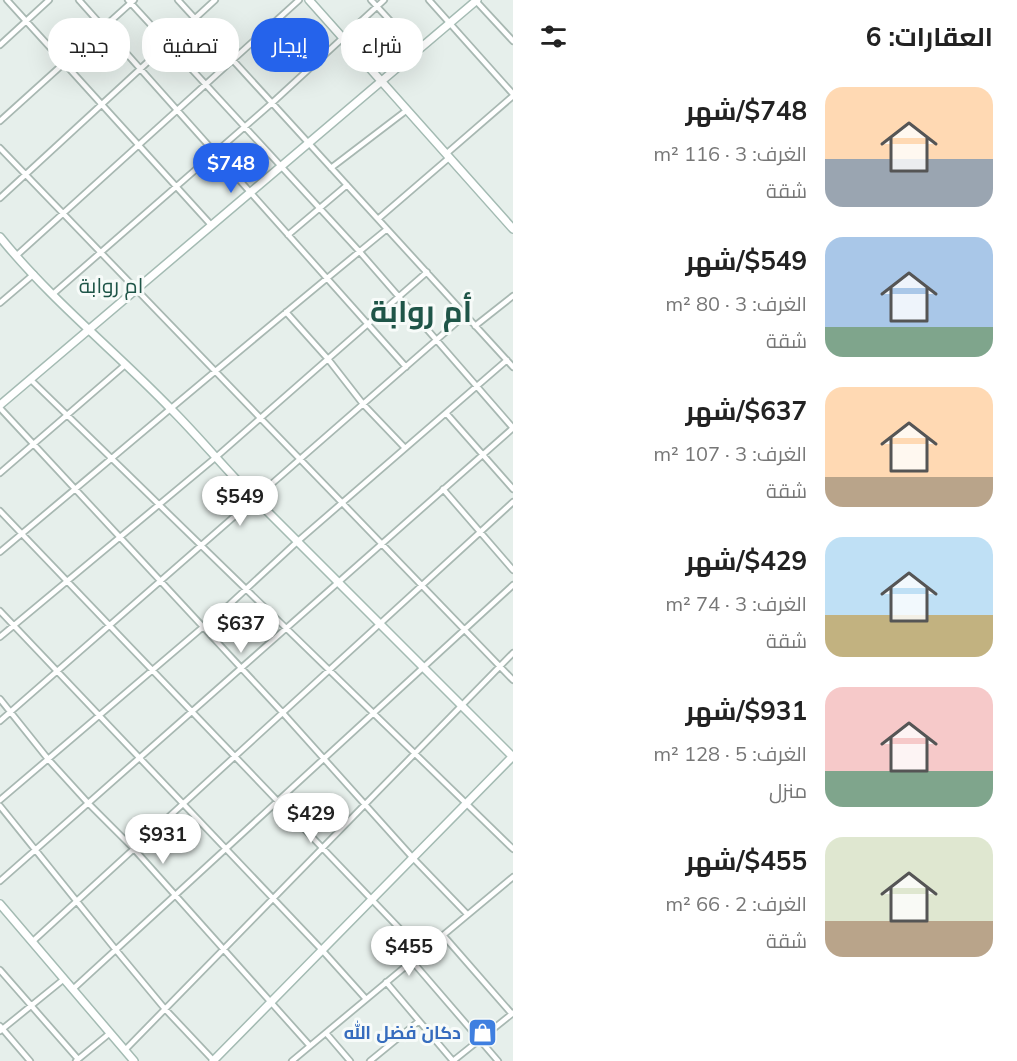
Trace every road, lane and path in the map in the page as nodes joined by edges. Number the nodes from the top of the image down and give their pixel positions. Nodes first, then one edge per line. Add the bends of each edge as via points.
1 (7, 0) edge
2 (49, 0) edge
3 (78, 0) edge
4 (178, 0) edge
5 (215, 0) edge
6 (299, 0) edge
7 (309, 0) edge
8 (371, 0) edge
9 (384, 0) edge
10 (429, 0) edge
11 (476, 0) edge
12 (131, 1) edge
13 (377, 6) junction
14 (95, 18) edge
15 (113, 18) edge
16 (146, 18) edge
17 (194, 18) edge
18 (196, 18) edge
19 (364, 18) edge
20 (388, 18) edge
21 (27, 21) junction
22 (449, 24) junction
23 (341, 36) edge
24 (341, 40) edge
25 (513, 40) edge
26 (0, 45) edge
27 (48, 45) edge
28 (423, 47) edge
29 (239, 55) edge
30 (130, 56) edge
31 (239, 67) edge
32 (141, 68) junction
33 (54, 72) edge
34 (72, 72) edge
35 (195, 72) edge
36 (220, 72) edge
37 (373, 72) edge
38 (394, 72) edge
39 (382, 82) junction
40 (206, 84) junction
41 (513, 95) edge
42 (272, 103) junction
43 (102, 105) junction
44 (407, 110) junction
45 (177, 111) junction
46 (0, 121) edge
47 (244, 127) junction
48 (309, 144) junction
49 (138, 146) junction
50 (0, 148) edge
51 (214, 153) junction
52 (448, 155) junction
53 (282, 167) junction
54 (331, 168) junction
55 (26, 175) junction
56 (347, 185) junction
57 (176, 187) junction
58 (250, 194) junction
59 (0, 198) edge
60 (320, 208) junction
61 (63, 214) junction
62 (378, 219) junction
63 (212, 226) junction
64 (387, 229) junction
65 (513, 229) edge
66 (288, 236) junction
67 (0, 237) edge
68 (359, 251) junction
69 (100, 253) junction
70 (16, 256) junction
71 (427, 272) junction
72 (34, 274) junction
73 (327, 278) junction
74 (137, 290) junction
75 (53, 294) junction
76 (399, 296) junction
77 (513, 296) edge
78 (0, 303) edge
79 (286, 312) junction
80 (465, 315) junction
81 (368, 324) junction
82 (475, 326) junction
83 (90, 331) junction
84 (437, 340) junction
85 (328, 359) junction
86 (507, 360) junction
87 (125, 365) junction
88 (406, 367) junction
89 (513, 367) edge
90 (214, 370) junction
91 (31, 380) junction
92 (476, 386) junction
93 (363, 404) junction
94 (0, 407) edge
95 (172, 409) junction
96 (446, 413) junction
97 (66, 416) junction
98 (260, 418) junction
99 (513, 428) edge
100 (34, 444) junction
101 (405, 448) junction
102 (483, 454) junction
103 (215, 458) junction
104 (111, 460) junction
105 (300, 460) junction
106 (0, 473) edge
107 (76, 488) junction
108 (442, 489) junction
109 (513, 489) edge
110 (255, 499) junction
111 (513, 502) edge
112 (342, 503) junction
113 (159, 505) junction
114 (0, 511) edge
115 (480, 532) junction
116 (22, 534) junction
117 (119, 538) junction
118 (298, 542) junction
119 (381, 543) junction
120 (202, 545) junction
121 (0, 552) edge
122 (513, 570) edge
123 (67, 581) junction
124 (161, 581) junction
125 (337, 581) junction
126 (421, 585) junction
127 (513, 585) edge
128 (247, 588) junction
129 (0, 611) edge
130 (379, 623) junction
131 (14, 626) junction
132 (109, 627) junction
133 (202, 627) junction
134 (285, 628) junction
135 (465, 630) junction
136 (0, 637) edge
137 (513, 653) edge
138 (499, 666) junction
139 (240, 668) junction
140 (424, 668) junction
141 (329, 669) junction
142 (57, 671) junction
143 (152, 671) junction
144 (513, 680) edge
145 (0, 699) edge
146 (462, 705) junction
147 (10, 712) junction
148 (190, 712) junction
149 (282, 712) junction
150 (373, 714) junction
151 (99, 715) junction
152 (0, 721) edge
153 (415, 753) junction
154 (235, 756) junction
155 (513, 756) edge
156 (139, 757) junction
157 (48, 759) junction
158 (324, 759) junction
159 (0, 800) edge
160 (277, 802) junction
161 (88, 803) junction
162 (183, 803) junction
163 (466, 804) junction
164 (364, 805) junction
165 (0, 806) edge
166 (36, 849) junction
167 (134, 849) junction
168 (226, 849) junction
169 (322, 849) junction
170 (513, 849) edge
171 (413, 858) junction
172 (513, 877) edge
173 (0, 881) edge
174 (175, 896) junction
175 (273, 898) junction
176 (77, 900) junction
177 (371, 900) junction
178 (0, 906) edge
179 (467, 914) junction
180 (443, 935) junction
181 (32, 942) junction
182 (116, 950) junction
183 (223, 950) junction
184 (322, 950) junction
185 (422, 952) junction
186 (412, 961) junction
187 (0, 970) edge
188 (64, 979) junction
189 (386, 982) junction
190 (73, 989) junction
191 (366, 999) junction
192 (270, 1003) junction
193 (31, 1005) junction
194 (165, 1008) junction
195 (512, 1014) edge
196 (419, 1021) junction
197 (1, 1028) edge
198 (110, 1033) junction
199 (326, 1033) junction
200 (480, 1040) junction
201 (310, 1046) junction
202 (125, 1050) junction
203 (77, 1060) edge
204 (296, 1060) edge
205 (30, 1061) edge
206 (134, 1061) edge
207 (214, 1061) edge
208 (350, 1061) edge
209 (370, 1061) edge
210 (498, 1061) edge

1 - 21 street
2 - 21 street
3 - 14 street
4 - 17 street
5 - 18 street
6 - 29 street
7 - 23 street
8 - 13 street
9 - 13 street
10 - 22 street
11 - 22 street
11 - 25 street
12 - 15 street
12 - 16 street
13 - 19 street
13 - 20 street
21 - 26 street
21 - 27 street
22 - 28 street
22 - 41 street
24 - 42 street
30 - 32 street
31 - 42 street
32 - 43 street
32 - 45 street
33 - 46 street
34 - 43 street
35 - 40 street
36 - 40 street
37 - 39 street
38 - 39 street
39 - 44 street
39 - 48 street
40 - 45 street
40 - 47 street
41 - 52 street
42 - 47 street
42 - 48 street
43 - 49 street
43 - 55 street
44 - 52 street
44 - 54 street
45 - 49 street
45 - 51 street
47 - 51 street
47 - 53 street
48 - 53 street
48 - 54 street
49 - 57 street
49 - 61 street
50 - 55 street
51 - 57 street
51 - 58 street
52 - 62 street
52 - 65 street
53 - 58 street
53 - 60 street
54 - 56 street
55 - 59 street
55 - 61 street
56 - 60 street
56 - 62 street
57 - 63 street
57 - 69 street
58 - 63 street
58 - 66 street
60 - 66 street
60 - 68 street
61 - 69 street
61 - 70 street
62 - 64 street
63 - 74 street
64 - 68 street
64 - 71 street
66 - 73 street
67 - 70 street
68 - 73 street
68 - 76 street
69 - 74 street
69 - 75 street
70 - 72 street
71 - 76 street
71 - 80 street
72 - 75 street
72 - 78 street
73 - 79 street
73 - 81 street
74 - 83 street
74 - 90 street
75 - 83 street
76 - 81 street
76 - 84 street
77 - 82 street
79 - 85 street
79 - 90 street
80 - 82 street
80 - 84 street
81 - 85 street
81 - 88 street
82 - 86 street
83 - 87 street
83 - 91 street
84 - 88 street
84 - 92 street
85 - 93 street
85 - 98 street
86 - 89 street
86 - 92 street
87 - 95 street
87 - 97 street
88 - 93 street
90 - 95 street
90 - 98 street
91 - 94 street
91 - 97 street
92 - 96 street
92 - 99 street
93 - 101 street
93 - 105 street
94 - 100 street
95 - 103 street
95 - 104 street
96 - 101 street
96 - 102 street
97 - 100 street
97 - 104 street
98 - 103 street
98 - 105 street
99 - 102 street
100 - 106 street
100 - 107 street
101 - 112 street
102 - 108 street
102 - 109 street
103 - 110 street
103 - 113 street
104 - 107 street
104 - 113 street
105 - 110 street
105 - 112 street
107 - 116 street
107 - 117 street
108 - 115 street
108 - 119 street
110 - 118 street
110 - 120 street
111 - 115 street
112 - 118 street
112 - 119 street
113 - 117 street
113 - 120 street
114 - 116 street
115 - 122 street
115 - 126 street
116 - 121 street
116 - 123 street
117 - 123 street
117 - 124 street
118 - 125 street
118 - 128 street
119 - 125 street
119 - 126 street
120 - 124 street
120 - 128 street
123 - 131 street
123 - 132 street
124 - 132 street
124 - 133 street
125 - 130 street
125 - 134 street
126 - 130 street
126 - 135 street
127 - 135 street
128 - 133 street
128 - 134 street
129 - 131 street
130 - 140 street
130 - 141 street
131 - 136 street
131 - 142 street
132 - 142 street
132 - 143 street
133 - 139 street
133 - 143 street
134 - 139 street
134 - 141 street
135 - 138 street
135 - 140 street
137 - 138 street
138 - 144 street
138 - 146 street
139 - 148 street
139 - 149 street
140 - 146 street
140 - 150 street
141 - 149 street
141 - 150 street
142 - 147 street
142 - 151 street
143 - 148 street
143 - 151 street
145 - 147 street
146 - 153 street
146 - 155 street
147 - 152 street
147 - 157 street
148 - 154 street
148 - 156 street
149 - 154 street
149 - 158 street
150 - 153 street
150 - 158 street
151 - 156 street
151 - 157 street
153 - 163 street
153 - 164 street
154 - 160 street
154 - 162 street
155 - 163 street
156 - 161 street
156 - 162 street
157 - 159 street
157 - 161 street
158 - 160 street
158 - 164 street
160 - 168 street
160 - 169 street
161 - 166 street
161 - 167 street
162 - 167 street
162 - 168 street
163 - 170 street
163 - 171 street
164 - 169 street
164 - 171 street
165 - 166 street
166 - 173 street
166 - 176 street
167 - 174 street
167 - 176 street
168 - 174 street
168 - 175 street
169 - 175 street
169 - 177 street
171 - 177 street
171 - 179 street
172 - 179 street
174 - 182 street
174 - 183 street
175 - 183 street
175 - 184 street
176 - 181 street
176 - 182 street
177 - 184 street
177 - 185 street
178 - 181 street
179 - 180 street
180 - 185 street
180 - 195 street
181 - 188 street
182 - 190 street
182 - 194 street
183 - 192 street
183 - 194 street
184 - 191 street
184 - 192 street
185 - 186 street
186 - 189 street
186 - 200 street
187 - 193 street
188 - 190 street
188 - 193 street
189 - 191 street
189 - 196 street
190 - 198 street
191 - 199 street
192 - 201 street
192 - 207 street
193 - 197 street
193 - 203 street
194 - 202 street
194 - 207 street
195 - 200 street
196 - 200 street via 453,1061
196 - 209 street
197 - 205 street
198 - 202 street
198 - 203 street
199 - 201 street
199 - 208 street
200 - 210 street
201 - 204 street
202 - 206 street

